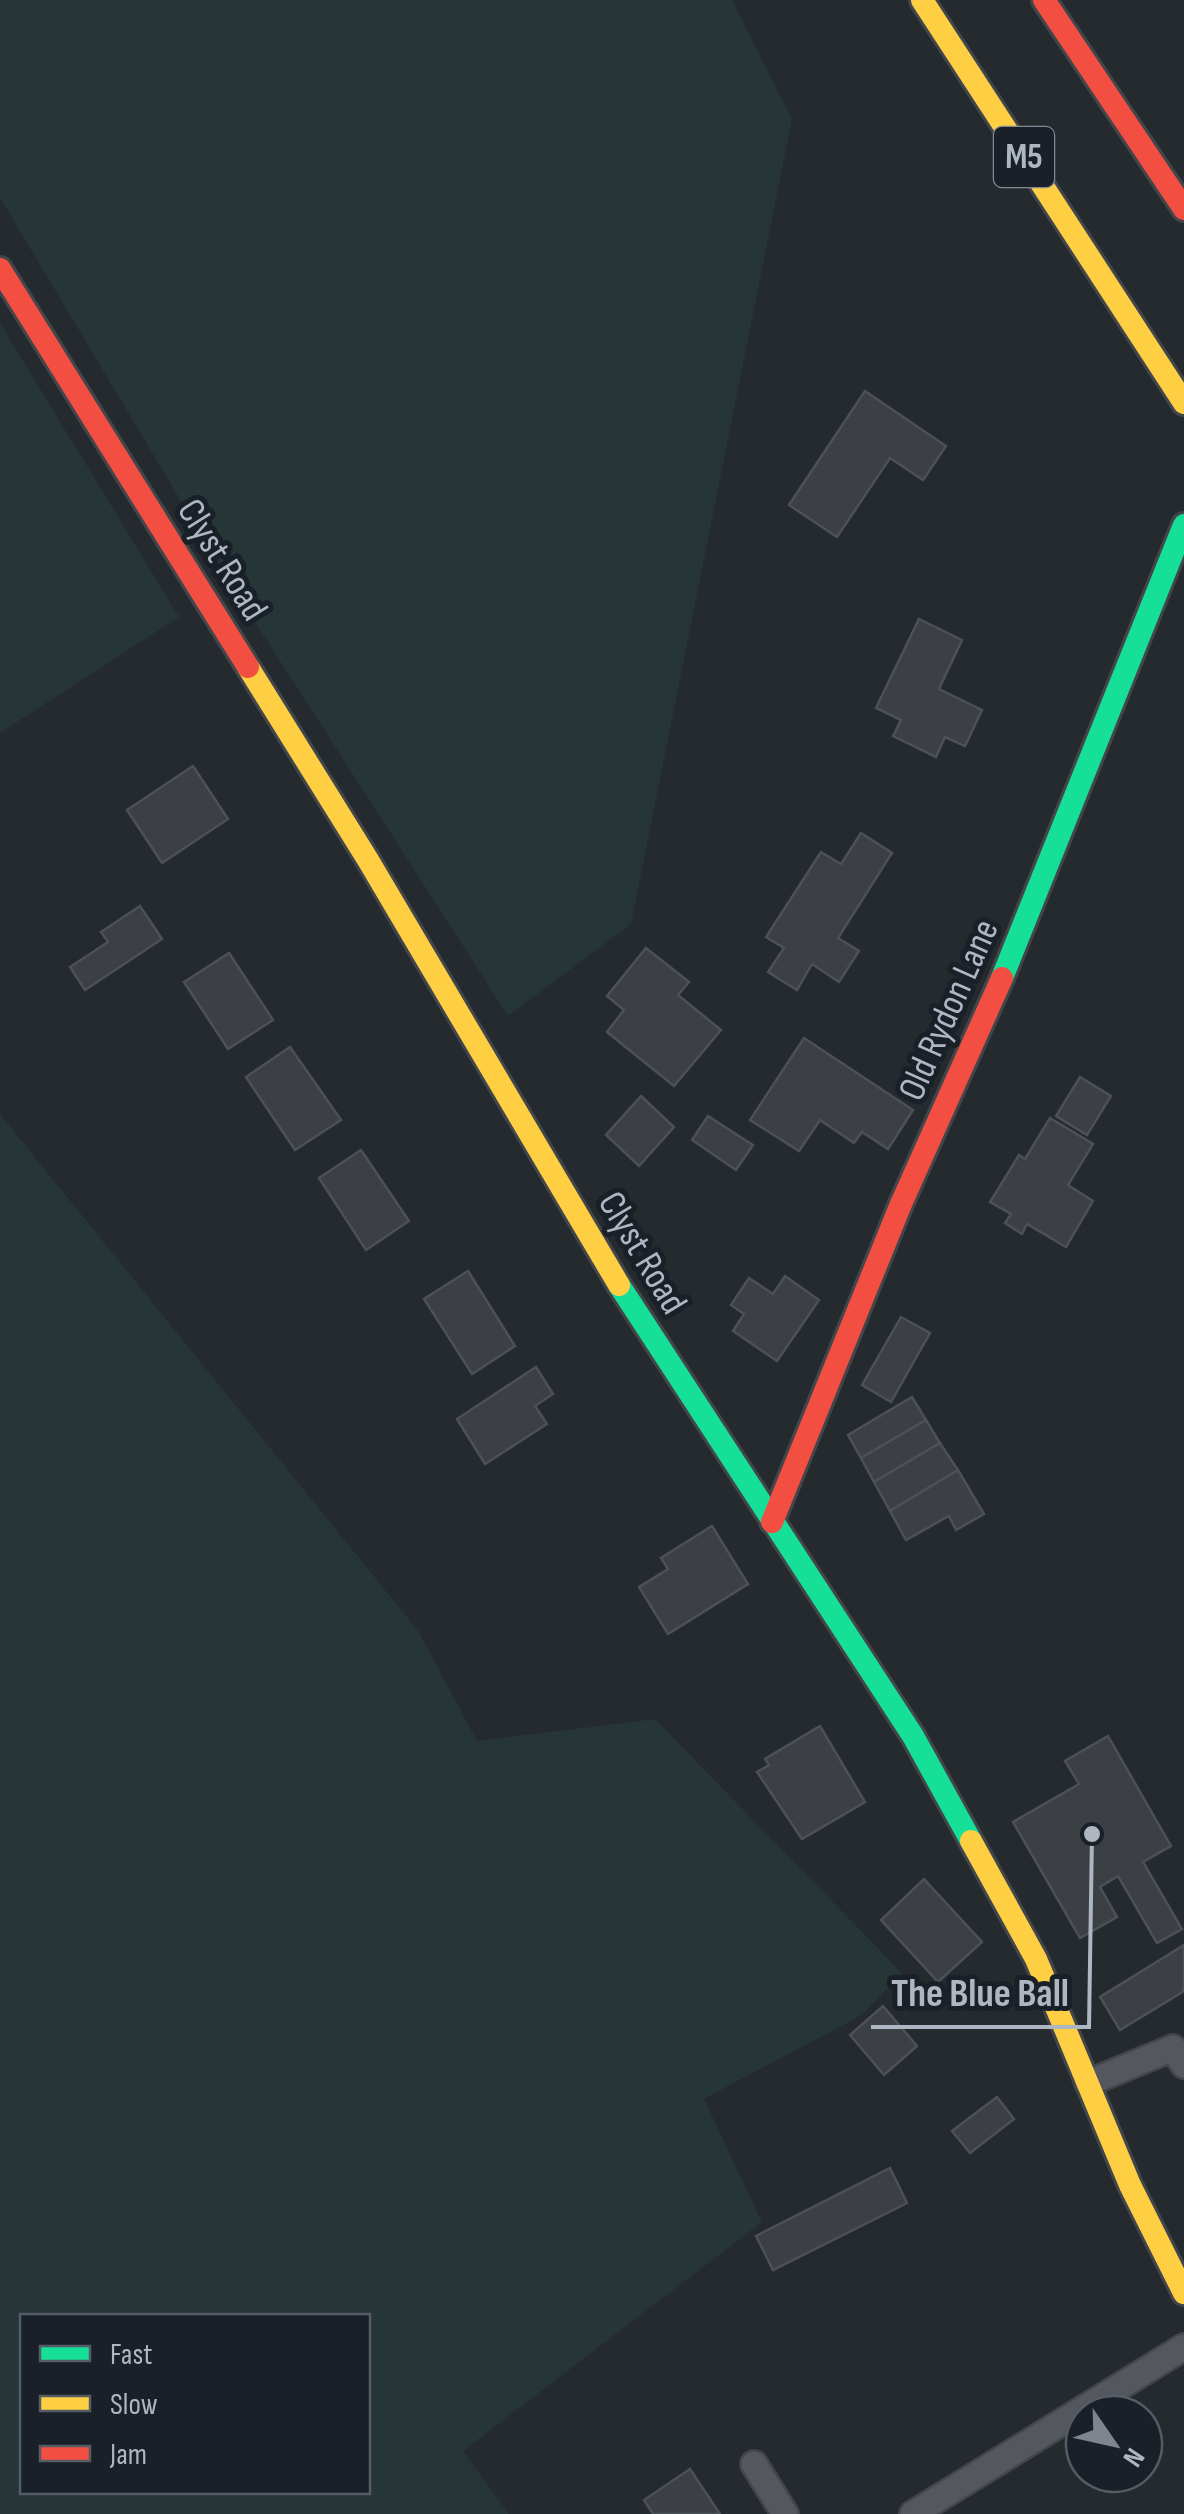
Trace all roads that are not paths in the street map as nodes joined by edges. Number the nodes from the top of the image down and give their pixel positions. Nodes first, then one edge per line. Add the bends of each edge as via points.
1 (922, 0) edge
2 (1044, 0) edge
3 (1184, 209) edge
4 (0, 269) edge
5 (1126, 314) junction
6 (1184, 403) edge
7 (1184, 430) edge
8 (1184, 525) edge
9 (772, 1522) junction
10 (1184, 2065) edge
11 (1088, 2084) junction
12 (1184, 2226) edge
13 (1160, 2244) junction
14 (1184, 2293) edge
15 (1184, 2347) edge
16 (754, 2464) dead end
17 (785, 2514) edge
18 (913, 2514) edge

1 - 5 main road, M5
2 - 3 main road
4 - 9 main road, Clyst Road via 368,860 639,1319
5 - 6 main road, M5
5 - 7 main road, M5
8 - 9 main road, Old Rydon Lane via 1022,932 901,1204
9 - 11 main road, Clyst Road via 912,1736 1036,1959
10 - 11 lane via 1173,2048
11 - 13 main road, Clyst Road
12 - 13 lane
13 - 14 main road, Clyst Road
15 - 18 lane
16 - 17 lane

